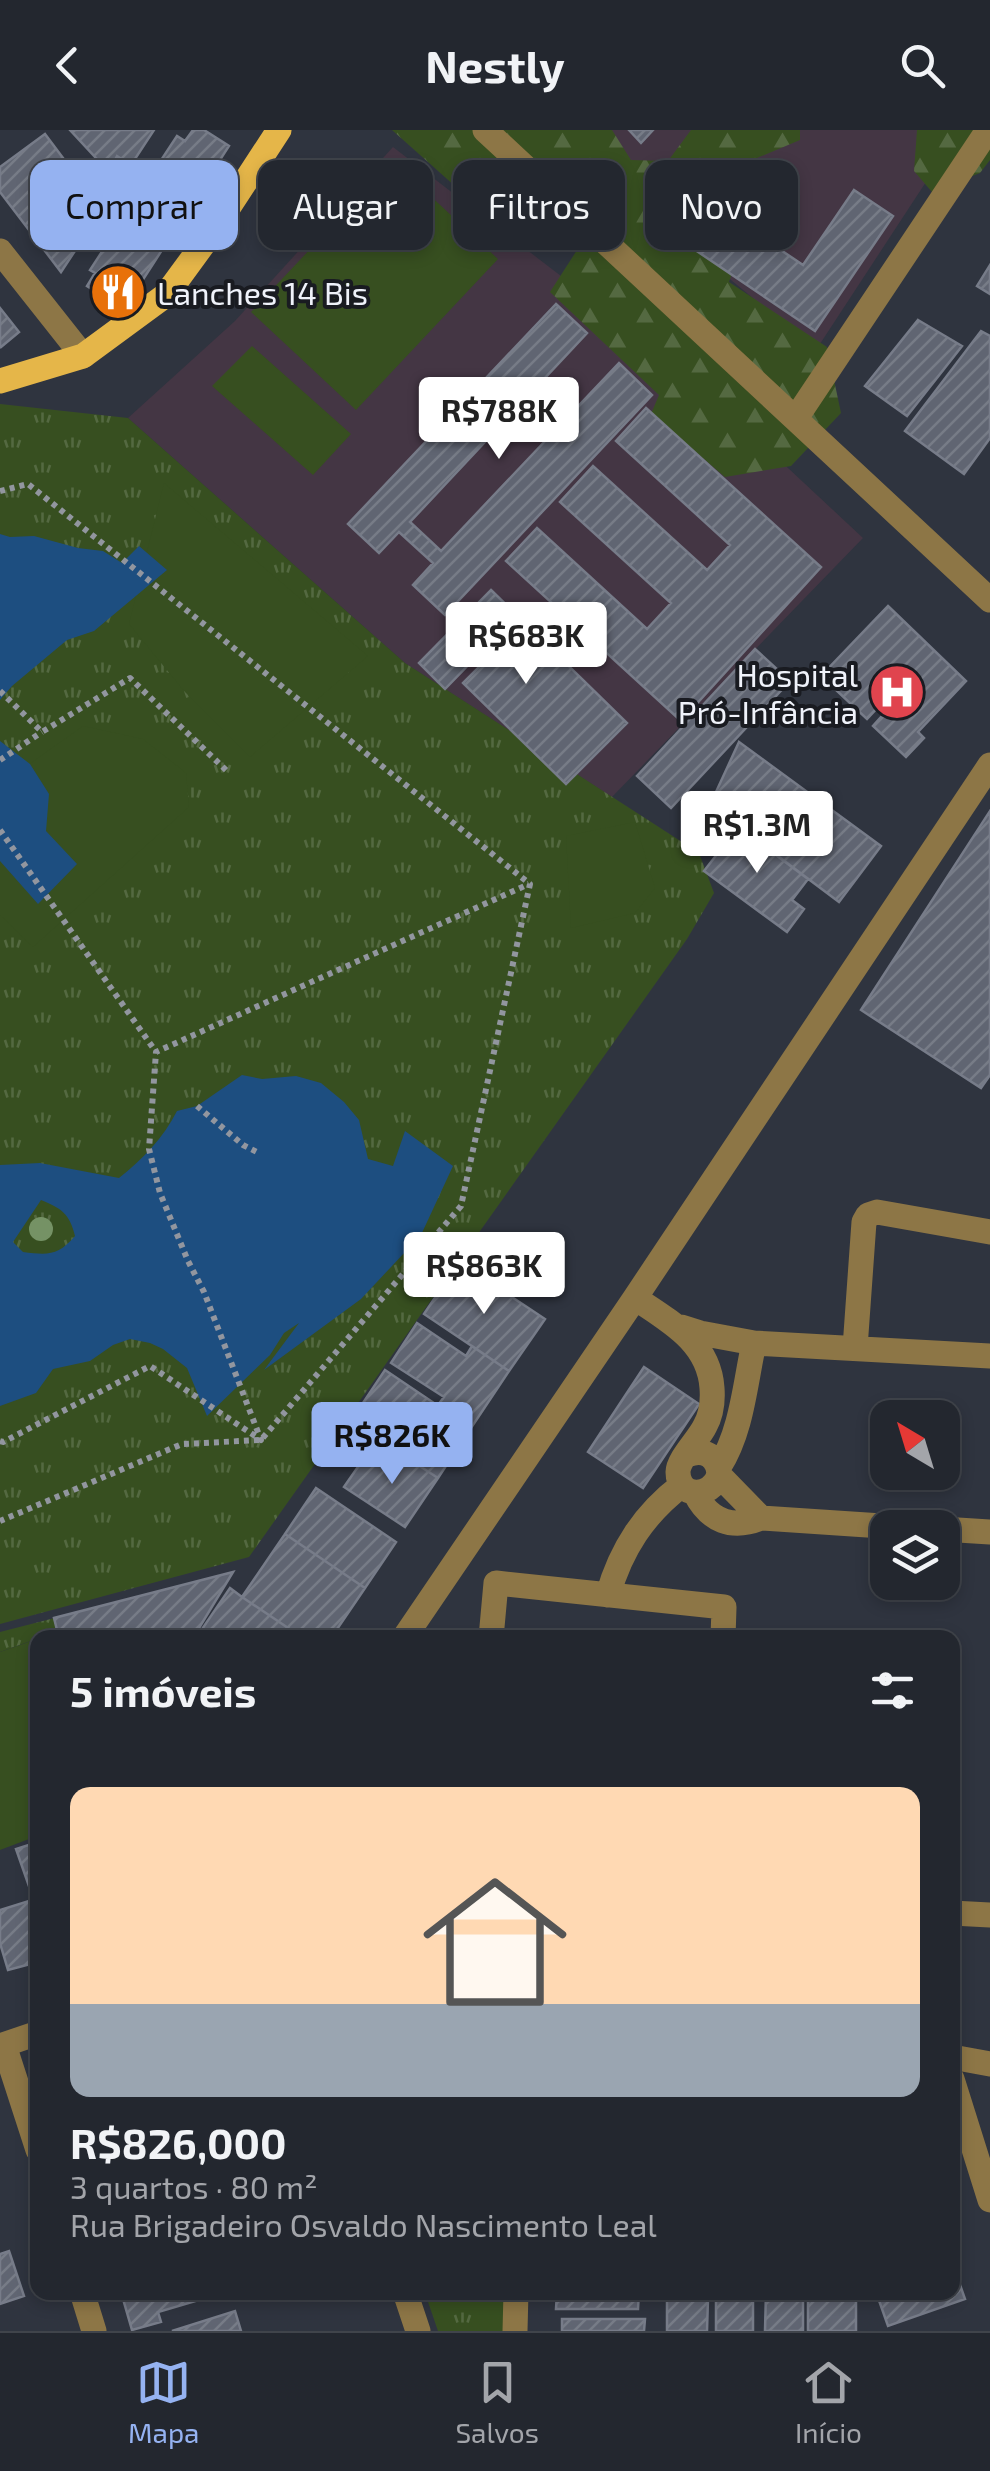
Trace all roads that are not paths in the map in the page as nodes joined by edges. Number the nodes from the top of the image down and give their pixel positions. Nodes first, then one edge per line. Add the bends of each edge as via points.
1 (278, 130) edge
2 (484, 130) edge
3 (988, 130) edge
4 (0, 251) edge
5 (83, 356) junction
6 (0, 381) edge
7 (796, 418) junction
8 (990, 600) edge
9 (990, 764) edge
10 (990, 1232) edge
11 (635, 1298) junction
12 (676, 1326) junction
13 (754, 1342) junction
14 (855, 1348) junction
15 (990, 1356) edge
16 (686, 1456) junction
17 (719, 1472) junction
18 (689, 1489) junction
19 (761, 1518) junction
20 (870, 1525) edge
21 (960, 1531) edge
22 (990, 1532) edge
23 (608, 1595) junction
24 (409, 1630) edge
25 (492, 1630) edge
26 (723, 1630) edge
27 (960, 1914) edge
28 (990, 1916) edge
29 (30, 2036) edge
30 (2, 2046) edge
31 (960, 2058) edge
32 (990, 2064) edge
33 (960, 2104) edge
34 (30, 2127) edge
35 (990, 2200) edge
36 (84, 2300) edge
37 (408, 2300) edge
38 (516, 2300) edge
39 (94, 2331) edge
40 (418, 2331) edge
41 (515, 2331) edge

1 - 5 main road via 166,295
2 - 7 street
3 - 7 street
4 - 5 street
5 - 6 main road
7 - 8 street
9 - 11 street
10 - 14 street via 868,1215
11 - 12 street
11 - 24 street
12 - 13 street
12 - 16 street via 700,1350 712,1380 706,1425
13 - 14 street
13 - 17 street via 732,1445
14 - 15 street
16 - 17 street via 710,1454
16 - 18 street via 678,1469
17 - 18 street via 704,1493
17 - 19 street
18 - 19 street via 721,1521
18 - 23 street via 664,1498 636,1532
19 - 20 street
21 - 22 street
23 - 25 street via 496,1584
23 - 26 street via 724,1607
27 - 28 street
29 - 30 street
30 - 34 street
31 - 32 street
33 - 35 street
36 - 39 street
37 - 40 street
38 - 41 street

